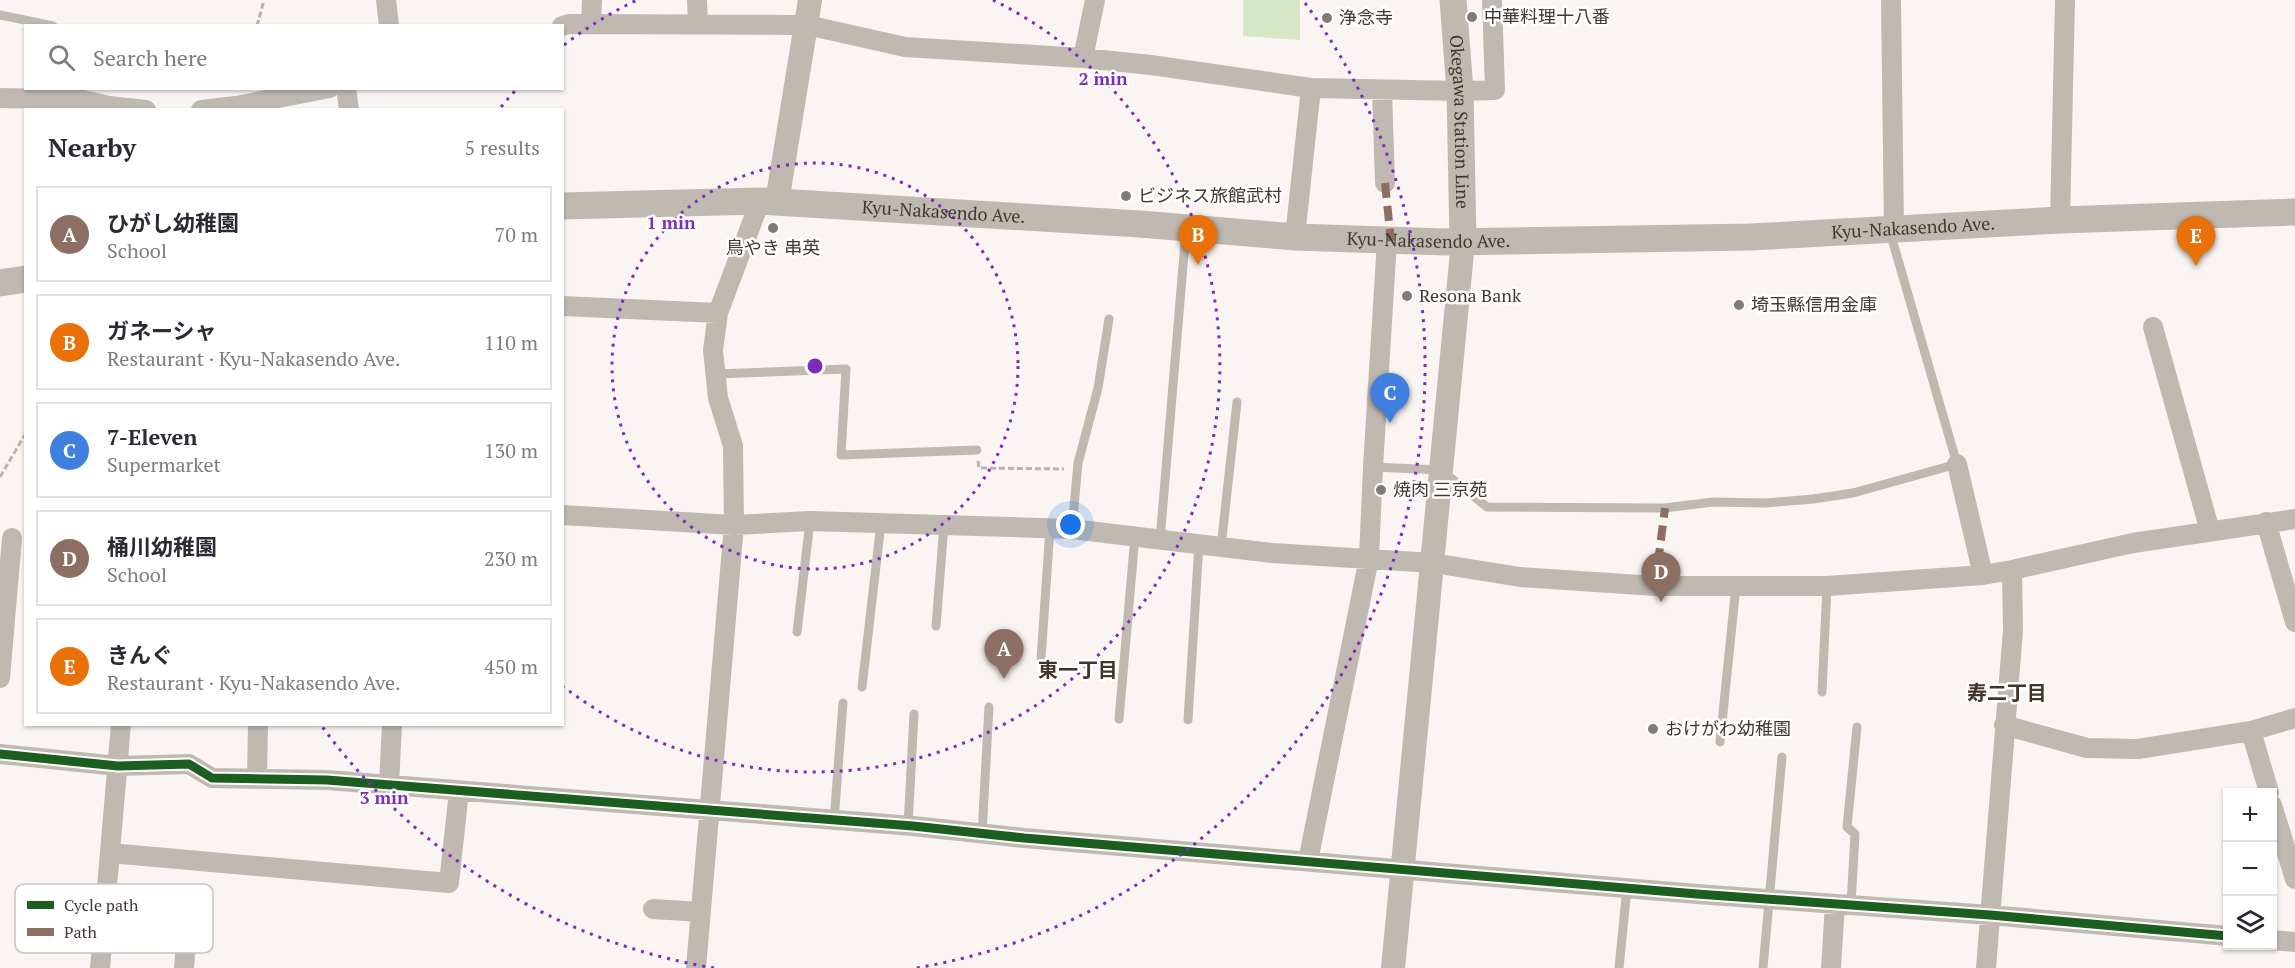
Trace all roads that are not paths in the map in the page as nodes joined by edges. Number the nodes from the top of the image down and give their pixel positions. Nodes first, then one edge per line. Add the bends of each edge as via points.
1 (386, 0) edge
2 (592, 0) edge
3 (697, 0) edge
4 (810, 0) edge
5 (1095, 0) edge
6 (1453, 0) edge
7 (1492, 0) edge
8 (1891, 0) edge
9 (2065, 0) edge
10 (0, 15) edge
11 (43, 24) edge
12 (388, 24) edge
13 (591, 24) junction
14 (698, 24) junction
15 (564, 25) edge
16 (807, 25) junction
17 (1083, 58) junction
18 (1311, 88) junction
19 (346, 90) edge
20 (1382, 90) junction
21 (305, 91) edge
22 (1460, 91) junction
23 (0, 98) edge
24 (118, 108) edge
25 (212, 108) edge
26 (349, 108) edge
27 (1385, 183) dead end
28 (769, 202) junction
29 (564, 206) edge
30 (2295, 212) edge
31 (2060, 220) junction
32 (1186, 228) junction
33 (1892, 230) junction
34 (1295, 237) junction
35 (1387, 241) junction
36 (1462, 242) junction
37 (24, 279) edge
38 (0, 283) edge
39 (564, 306) edge
40 (718, 313) junction
41 (1109, 320) dead end
42 (2153, 327) dead end
43 (716, 374) junction
44 (1237, 402) dead end
45 (977, 450) road end
46 (1957, 464) junction
47 (1373, 467) junction
48 (1441, 470) junction
49 (564, 515) edge
50 (2295, 519) edge
51 (810, 521) junction
52 (2266, 522) junction
53 (881, 523) junction
54 (734, 525) junction
55 (944, 525) junction
56 (1050, 528) junction
57 (1072, 529) junction
58 (2210, 531) junction
59 (1135, 536) junction
60 (12, 538) edge
61 (1160, 540) junction
62 (1199, 544) junction
63 (1221, 547) junction
64 (1369, 558) junction
65 (1433, 564) junction
66 (2012, 570) junction
67 (1983, 575) junction
68 (1736, 586) junction
69 (1827, 586) junction
70 (2295, 622) edge
71 (936, 626) dead end
72 (797, 632) dead end
73 (1041, 659) dead end
74 (0, 678) edge
75 (862, 687) dead end
76 (1822, 692) dead end
77 (843, 704) dead end
78 (989, 707) dead end
79 (914, 714) dead end
80 (2295, 718) edge
81 (1119, 719) dead end
82 (1188, 720) dead end
83 (2004, 725) junction
84 (122, 726) edge
85 (258, 726) edge
86 (392, 726) edge
87 (1857, 727) dead end
88 (2251, 731) junction
89 (1720, 742) dead end
90 (0, 754) edge
91 (1782, 757) dead end
92 (118, 766) junction
93 (257, 779) junction
94 (389, 785) junction
95 (2268, 788) edge
96 (459, 791) junction
97 (708, 812) junction
98 (834, 821) junction
99 (2277, 821) edge
100 (908, 826) junction
101 (982, 834) junction
102 (110, 853) junction
103 (1308, 861) junction
104 (1403, 869) junction
105 (2295, 879) edge
106 (107, 884) edge
107 (1627, 888) junction
108 (1770, 899) junction
109 (1843, 904) junction
110 (653, 909) dead end
111 (701, 912) junction
112 (1990, 915) junction
113 (2223, 936) edge
114 (2277, 940) edge
115 (2295, 942) edge
116 (101, 953) edge
117 (185, 953) edge
118 (100, 968) edge
119 (184, 968) edge
120 (696, 968) edge
121 (1394, 968) edge
122 (1619, 968) edge
123 (1763, 968) edge
124 (1831, 968) edge
125 (1986, 968) edge

1 - 12 street
2 - 13 street
3 - 14 street
4 - 16 street
5 - 17 street
6 - 22 main road, Okegawa Station Line
7 - 22 street via 1496,90
8 - 33 street
9 - 31 street
10 - 11 lane
13 - 14 street
13 - 15 street
14 - 16 street
16 - 17 street via 905,47
16 - 28 street
17 - 18 street
18 - 20 street
18 - 34 street
19 - 26 street
20 - 22 street
20 - 27 street
21 - 25 street
22 - 36 main road, Okegawa Station Line
23 - 24 street via 83,100
28 - 29 main road, Kyu-Nakasendo Ave.
28 - 32 main road, Kyu-Nakasendo Ave.
28 - 40 street
30 - 31 main road, Kyu-Nakasendo Ave.
31 - 33 main road, Kyu-Nakasendo Ave.
32 - 34 main road, Kyu-Nakasendo Ave.
32 - 61 lane
33 - 36 main road, Kyu-Nakasendo Ave. via 1751,237
33 - 46 lane
34 - 35 main road, Kyu-Nakasendo Ave.
35 - 36 main road, Kyu-Nakasendo Ave.
35 - 47 street
36 - 48 street
37 - 38 main road
39 - 40 street
40 - 43 street via 713,350
41 - 57 lane via 1098,388 1077,469
42 - 58 street
43 - 45 lane via 846,369 841,454
43 - 54 street via 718,398 733,446
44 - 63 lane
46 - 48 lane via 1852,493 1813,499 1713,502 1665,508 1487,507
46 - 67 street
47 - 48 lane
47 - 64 street
48 - 65 street
49 - 54 street
50 - 52 street
51 - 53 street
51 - 54 street
51 - 72 lane
52 - 58 street
52 - 70 street
53 - 55 street
53 - 75 lane
54 - 97 street
55 - 56 street
55 - 71 lane
56 - 57 street
56 - 73 lane
57 - 59 street
58 - 66 street via 2133,543
59 - 61 street
59 - 81 lane
60 - 74 street
61 - 62 street
62 - 63 street
62 - 82 lane
63 - 64 street
64 - 65 street
64 - 103 street
65 - 68 street via 1520,577 1655,586
65 - 104 street
66 - 67 street
66 - 83 street via 2013,630
67 - 69 street
68 - 69 street
68 - 89 lane
69 - 76 lane
77 - 98 lane
78 - 101 lane
79 - 100 lane
80 - 88 street
83 - 88 street via 2087,748 2138,749
83 - 112 street
84 - 92 street
85 - 93 street
86 - 94 street
87 - 109 lane via 1847,827 1855,834
88 - 95 street
90 - 92 street
91 - 108 lane
92 - 93 street via 189,764 212,778
92 - 102 street
93 - 94 street
94 - 96 street
96 - 97 street
96 - 102 street via 449,883
97 - 98 street
97 - 111 street
98 - 100 street
99 - 105 street
100 - 101 street
101 - 103 street
102 - 106 street
103 - 104 street
104 - 107 street
104 - 121 street
107 - 108 street
107 - 122 lane
108 - 109 street
108 - 123 lane
109 - 112 street
109 - 124 street
110 - 111 street
111 - 120 street
112 - 113 street
112 - 125 street
114 - 115 street
116 - 118 street
117 - 119 street

